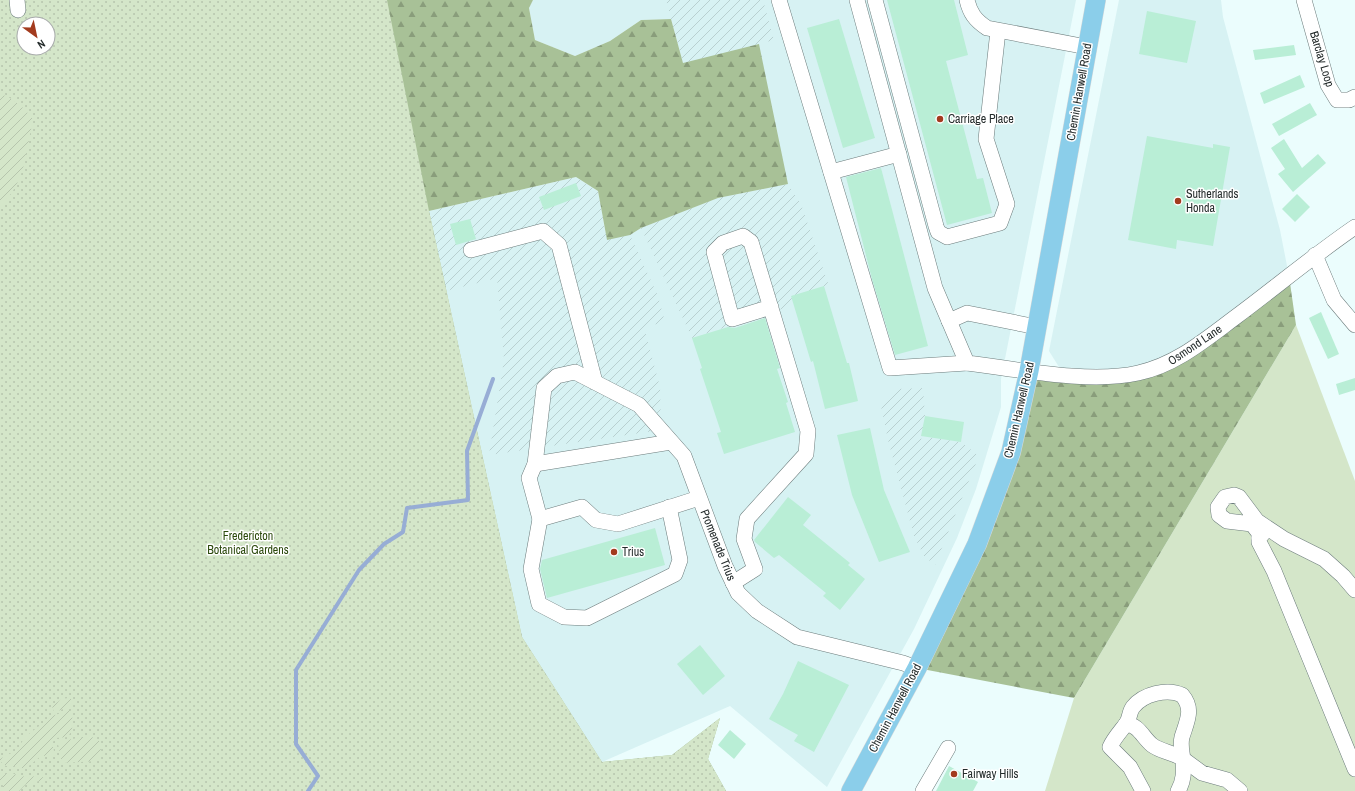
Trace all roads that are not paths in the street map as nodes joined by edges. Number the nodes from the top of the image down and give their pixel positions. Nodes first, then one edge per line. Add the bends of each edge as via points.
1 (779, 0) edge
2 (857, 0) edge
3 (875, 0) edge
4 (966, 0) edge
5 (1096, 0) edge
6 (1304, 0) edge
7 (998, 31) junction
8 (1087, 46) junction
9 (1355, 98) edge
10 (899, 154) junction
11 (831, 172) junction
12 (1355, 227) edge
13 (471, 250) dead end
14 (1315, 254) junction
15 (771, 307) junction
16 (949, 321) junction
17 (1355, 325) edge
18 (1037, 327) junction
19 (967, 363) junction
20 (1029, 371) junction
21 (595, 382) junction
22 (672, 442) junction
23 (535, 464) junction
24 (699, 498) junction
25 (669, 507) junction
26 (540, 519) junction
27 (733, 583) junction
28 (1355, 590) edge
29 (917, 668) junction
30 (1126, 724) junction
31 (948, 748) dead end
32 (1183, 759) junction
33 (1355, 769) edge
34 (1202, 773) junction
35 (1180, 786) edge
36 (851, 791) edge
37 (923, 791) edge
38 (1143, 791) edge
39 (1240, 791) edge

1 - 11 street
2 - 10 street
3 - 7 street via 936,226 938,232 948,237 1000,222 1006,211 1007,204 986,139
4 - 7 street via 977,22
5 - 8 main road, Chemin Hanwell Road
6 - 9 street, Barclay Loop via 1328,85 1337,100
7 - 8 street
8 - 18 main road, Chemin Hanwell Road
10 - 11 street
10 - 16 street via 935,288
11 - 19 street, Osmond Lane via 890,368
12 - 14 street, Osmond Lane
13 - 21 street via 543,231 559,245
14 - 17 street via 1334,300
14 - 20 street, Osmond Lane via 1194,348 1166,365 1137,374 1103,376 1064,376
15 - 15 street via 751,242 743,236 723,243 714,252 732,319
15 - 27 street via 808,431 806,454 747,519 744,539 755,569
16 - 18 street via 967,313
16 - 19 street
18 - 20 main road, Chemin Hanwell Road
19 - 20 street, Osmond Lane
20 - 29 main road, Chemin Hanwell Road via 1011,452 977,544
21 - 22 street, Promenade Trius via 639,405
21 - 23 street, Promenade Trius via 575,372 558,376 544,388
22 - 23 street
22 - 24 street, Promenade Trius via 684,456
23 - 26 street, Promenade Trius via 529,478
24 - 25 street
24 - 27 street, Promenade Trius
25 - 26 street via 618,524 596,520 582,507
25 - 26 street via 680,560 674,574 587,618 564,617 539,604 531,569
27 - 29 street, Promenade Trius via 738,593 757,611 797,637
28 - 33 street via 1344,576 1324,560 1263,534 1258,542 1274,571
29 - 36 main road, Chemin Hanwell Road
30 - 32 street via 1136,727 1154,747
30 - 32 street via 1131,710 1138,702 1159,692 1167,691 1182,695 1189,705 1182,738
30 - 38 street via 1110,747 1130,767
31 - 37 street
32 - 34 street
32 - 35 street
34 - 35 street via 1194,774
34 - 39 street via 1227,780

